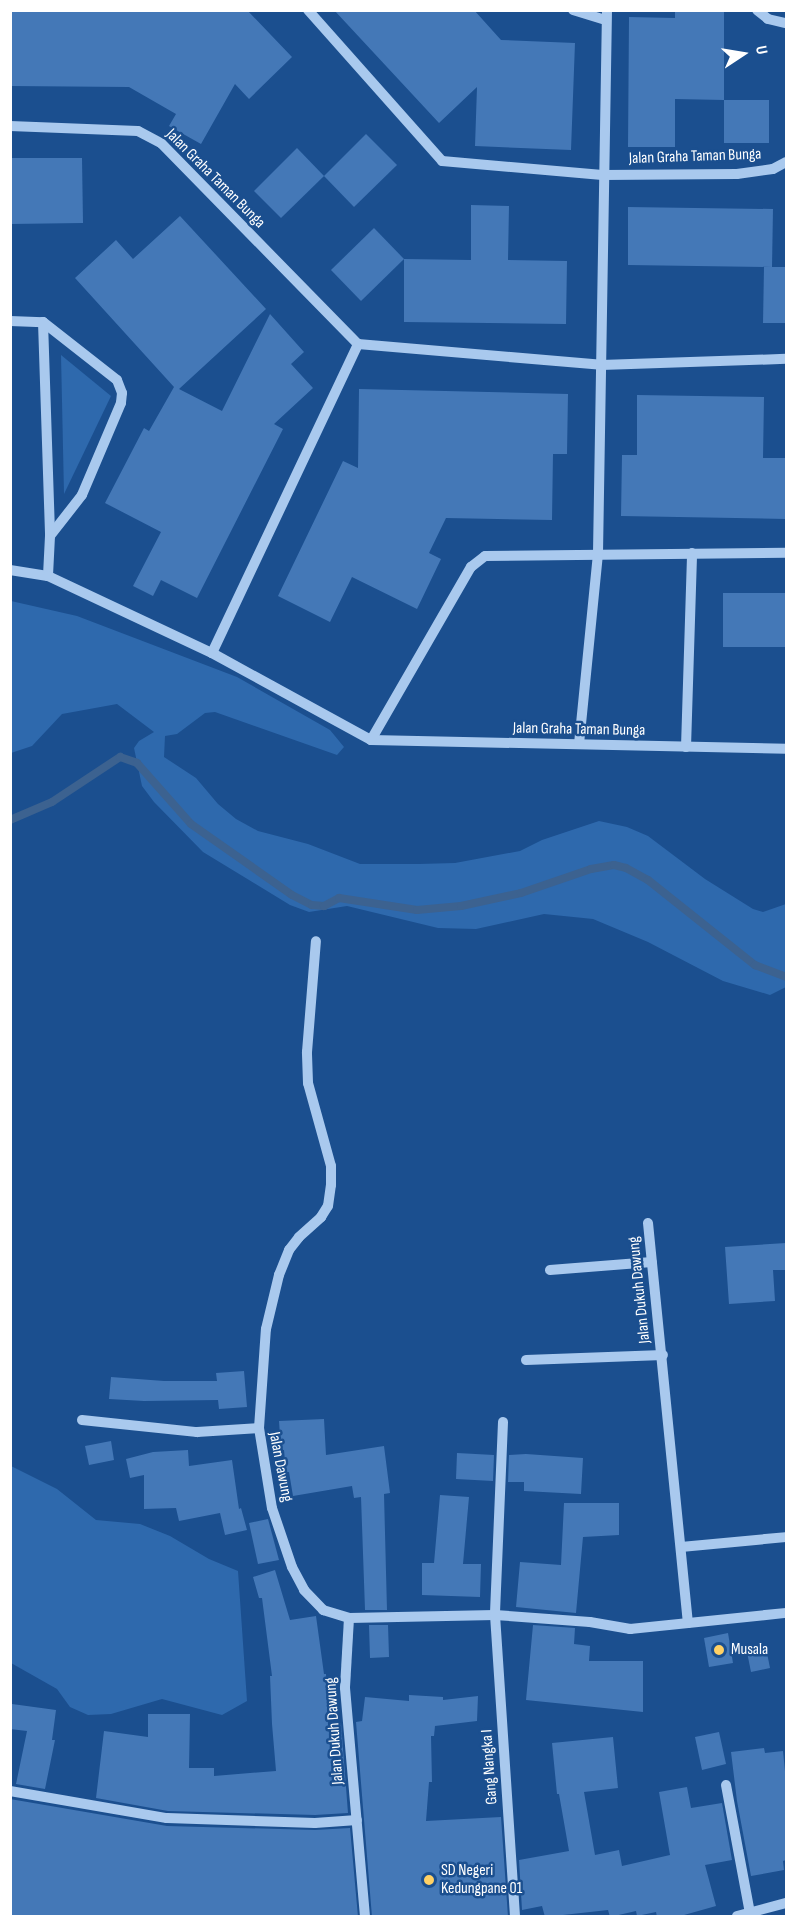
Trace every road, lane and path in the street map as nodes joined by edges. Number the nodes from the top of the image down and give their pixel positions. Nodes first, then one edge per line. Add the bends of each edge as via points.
1 (308, 10) edge
2 (573, 10) edge
3 (757, 10) edge
4 (606, 15) edge
5 (786, 22) edge
6 (10, 126) edge
7 (786, 162) edge
8 (602, 175) junction
9 (10, 321) edge
10 (43, 322) junction
11 (358, 344) junction
12 (786, 359) edge
13 (601, 365) junction
14 (50, 536) junction
15 (598, 553) junction
16 (692, 553) junction
17 (786, 553) edge
18 (10, 570) edge
19 (48, 576) junction
20 (212, 653) junction
21 (371, 740) junction
22 (579, 744) junction
23 (686, 747) junction
24 (786, 749) edge
25 (316, 941) dead end
26 (648, 1223) dead end
27 (652, 1262) junction
28 (550, 1270) dead end
29 (663, 1354) junction
30 (526, 1360) dead end
31 (82, 1420) dead end
32 (502, 1422) dead end
33 (259, 1428) junction
34 (786, 1537) edge
35 (681, 1547) junction
36 (786, 1613) edge
37 (495, 1615) junction
38 (349, 1618) junction
39 (688, 1623) junction
40 (726, 1785) dead end
41 (10, 1791) edge
42 (357, 1820) junction
43 (786, 1903) edge
44 (750, 1913) junction
45 (365, 1917) edge
46 (515, 1917) edge
47 (737, 1917) edge

1 - 8 street, Jalan Graha Taman Bunga via 439,159
2 - 4 street
3 - 5 street via 768,19
4 - 8 street
6 - 11 street, Jalan Graha Taman Bunga via 138,131 161,142
7 - 8 street, Jalan Graha Taman Bunga via 772,169 737,174
8 - 13 street
9 - 10 street
10 - 14 street
10 - 14 street via 117,380 122,393 82,495
11 - 13 street
11 - 20 street
12 - 13 street
13 - 15 street
14 - 19 street
15 - 16 street
15 - 21 street via 485,556 476,561
15 - 22 street
16 - 17 street
16 - 23 street
18 - 19 street, Jalan Graha Taman Bunga
19 - 20 street, Jalan Graha Taman Bunga
20 - 21 street, Jalan Graha Taman Bunga
21 - 22 street, Jalan Graha Taman Bunga
22 - 23 street, Jalan Graha Taman Bunga
23 - 24 street, Jalan Graha Taman Bunga
25 - 33 street via 308,1083 331,1166 331,1185 328,1206 289,1250 279,1275 266,1329
26 - 27 street, Jalan Dukuh Dawung
27 - 28 street
27 - 29 street, Jalan Dukuh Dawung
29 - 30 street, Jalan Dukuh Dawung
29 - 35 street, Jalan Dukuh Dawung
31 - 33 street, Jalan Dawung via 197,1432
32 - 37 street
33 - 38 street, Jalan Dawung via 272,1508 292,1567 304,1590 323,1610
34 - 35 street
35 - 39 street, Jalan Dukuh Dawung
36 - 39 street
37 - 38 street
37 - 39 street via 630,1629
37 - 46 street, Gang Nangka I
38 - 42 street, Jalan Dukuh Dawung via 345,1688
40 - 44 street
41 - 42 street via 167,1818 315,1823
42 - 45 street, Jalan Dukuh Dawung
43 - 44 street
44 - 47 street

